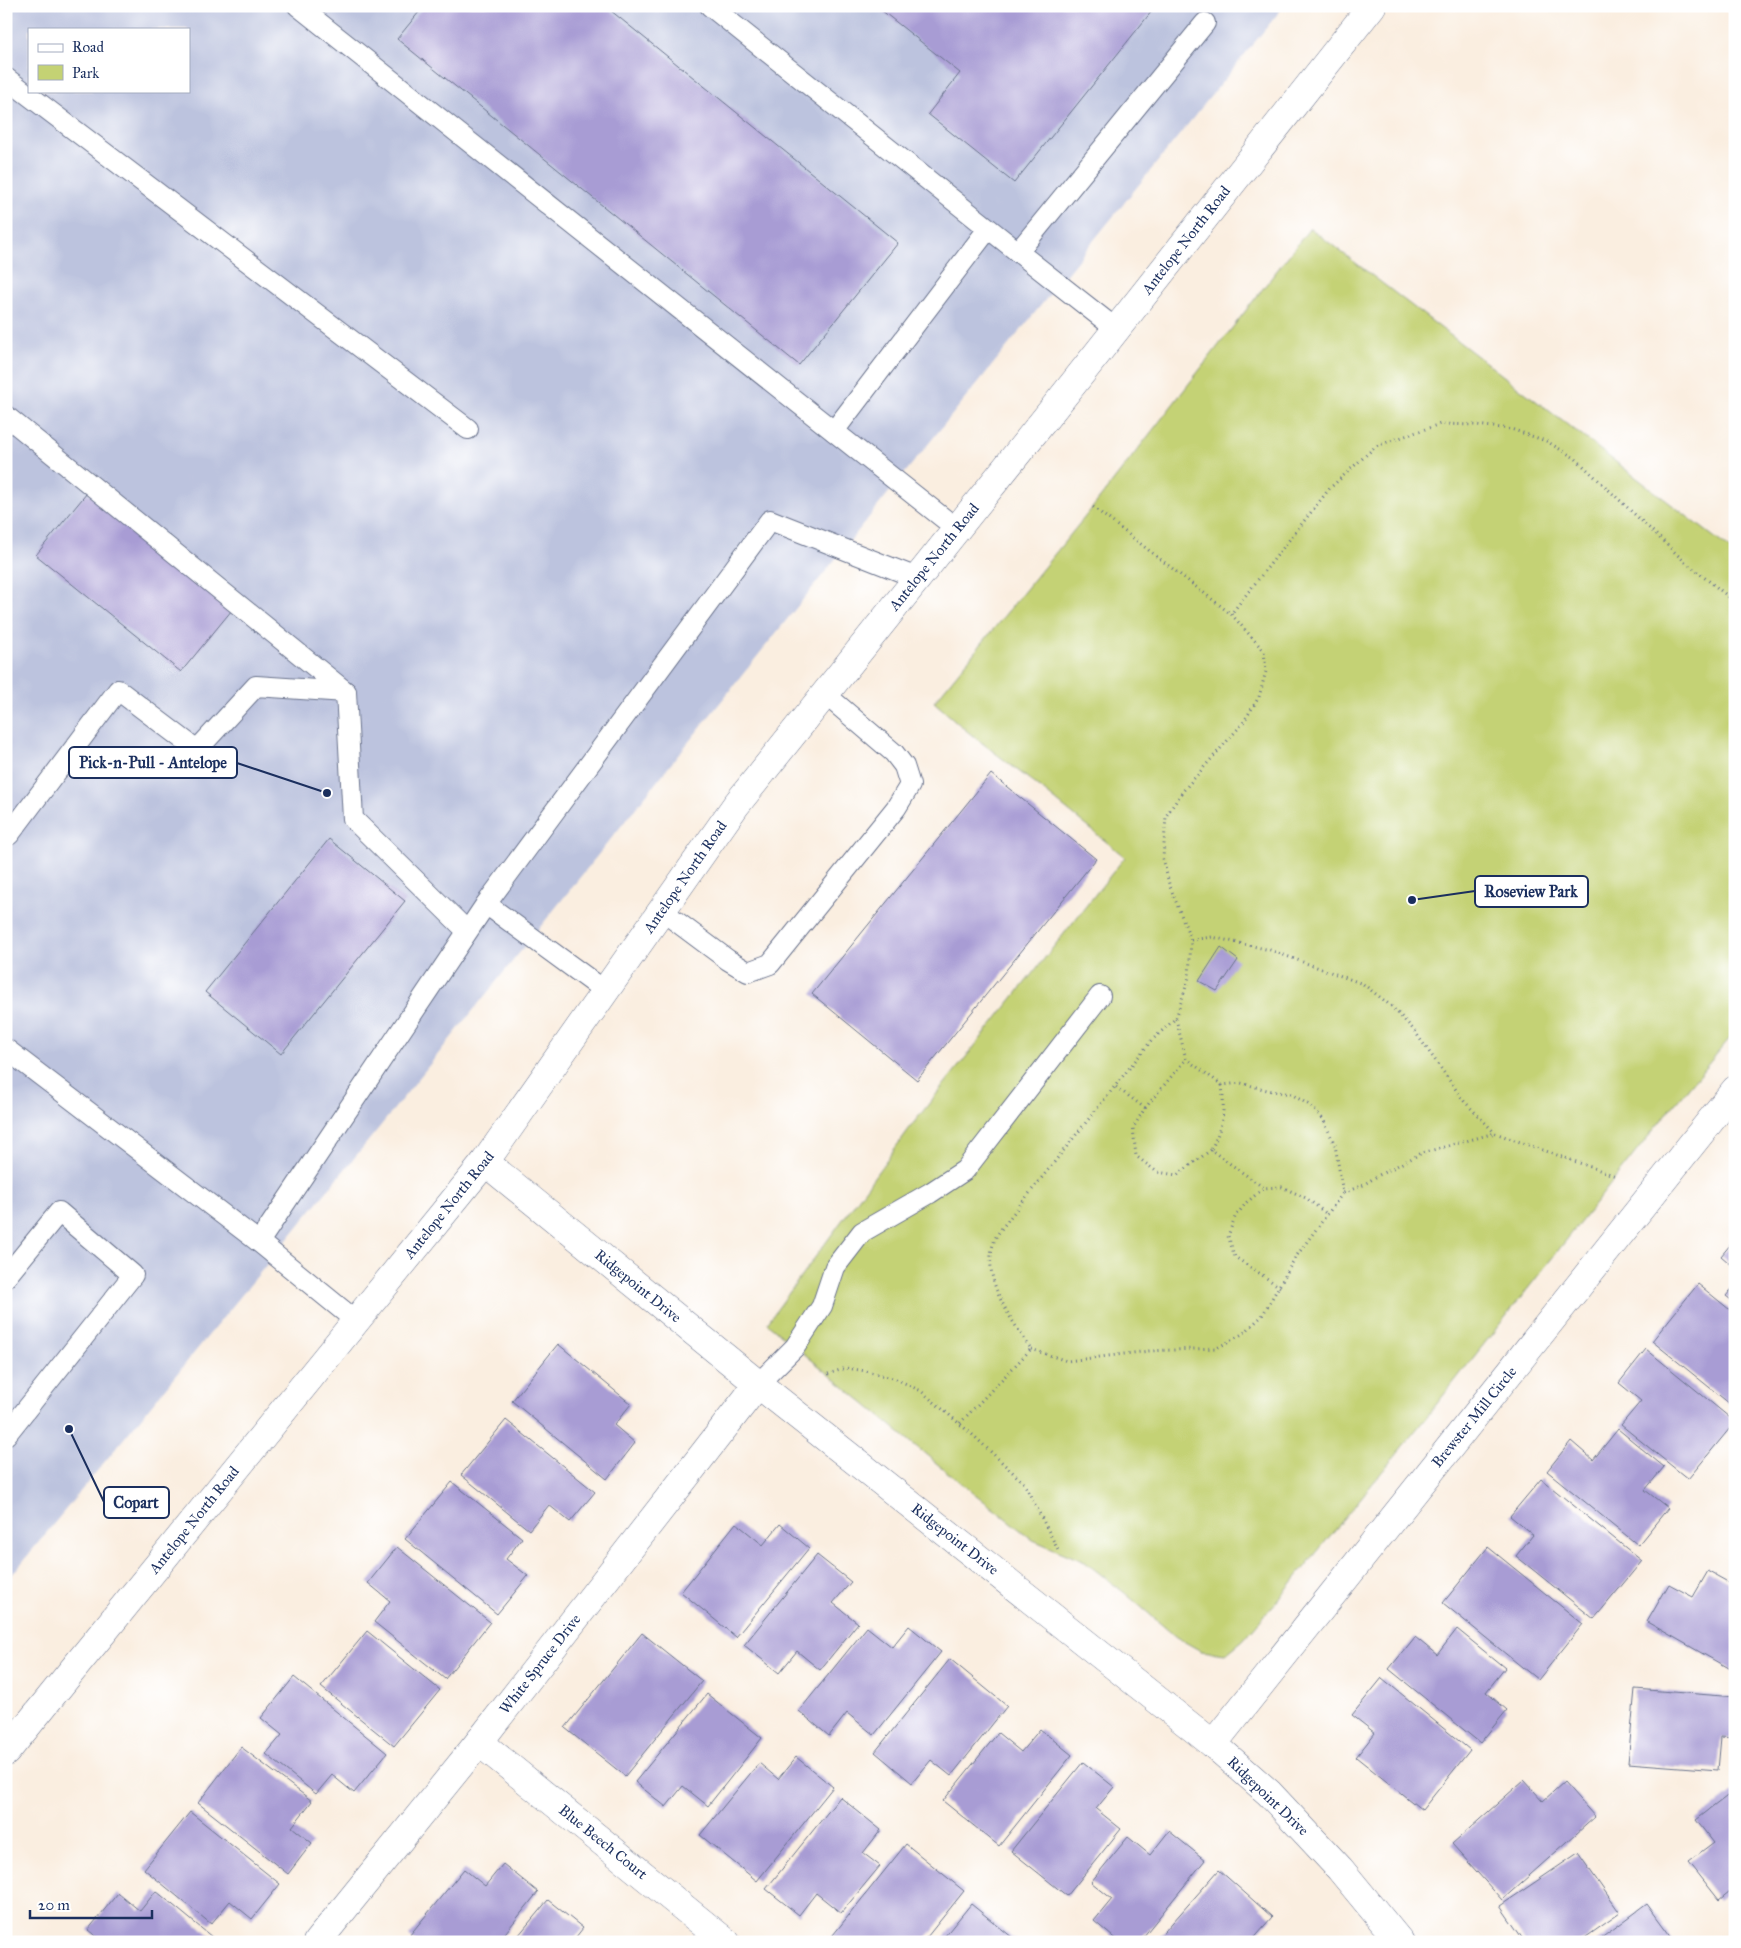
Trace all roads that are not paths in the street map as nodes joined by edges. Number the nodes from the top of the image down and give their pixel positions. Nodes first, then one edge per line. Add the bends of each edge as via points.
1 (710, 6) edge
2 (1372, 6) edge
3 (300, 7) edge
4 (1205, 23) dead end
5 (6, 78) edge
6 (988, 228) junction
7 (1018, 252) junction
8 (1116, 329) junction
9 (6, 416) edge
10 (468, 429) dead end
11 (834, 431) junction
12 (957, 529) junction
13 (917, 578) junction
14 (346, 692) junction
15 (824, 694) junction
16 (6, 833) edge
17 (486, 904) junction
18 (661, 910) junction
19 (467, 931) junction
20 (605, 991) junction
21 (1100, 996) dead end
22 (6, 1048) edge
23 (1735, 1090) edge
24 (485, 1162) junction
25 (259, 1242) junction
26 (6, 1277) edge
27 (356, 1321) junction
28 (758, 1384) junction
29 (6, 1435) edge
30 (479, 1742) junction
31 (1213, 1744) junction
32 (8, 1746) edge
33 (317, 1942) edge
34 (726, 1942) edge
35 (1400, 1942) edge

1 - 6 lane
2 - 8 street, Antelope North Road
3 - 11 lane
4 - 7 lane
5 - 10 lane
6 - 7 lane
6 - 11 lane
7 - 8 lane
8 - 12 street, Antelope North Road
9 - 14 lane
11 - 12 lane
12 - 13 street, Antelope North Road
13 - 15 street, Antelope North Road
13 - 17 lane via 770,520
14 - 16 lane via 256,686 197,750 118,690 9,835
14 - 19 lane via 353,819
15 - 18 street, Antelope North Road via 736,805
15 - 18 lane via 894,753 904,766 910,785 896,808 770,964 748,972
17 - 19 lane
17 - 20 lane
18 - 20 street, Antelope North Road
19 - 25 lane
20 - 24 street, Antelope North Road
21 - 28 lane via 965,1170 862,1232 835,1267 822,1306 795,1347
22 - 25 lane
23 - 31 street, Brewster Mill Circle
24 - 27 street, Antelope North Road
24 - 28 street, Ridgepoint Drive
25 - 27 lane
26 - 29 lane via 59,1212 133,1275
27 - 32 street, Antelope North Road
28 - 30 street, White Spruce Drive
28 - 31 street, Ridgepoint Drive
30 - 33 street, White Spruce Drive
30 - 34 street, Blue Beech Court
31 - 35 street, Ridgepoint Drive via 1269,1792 1340,1869

